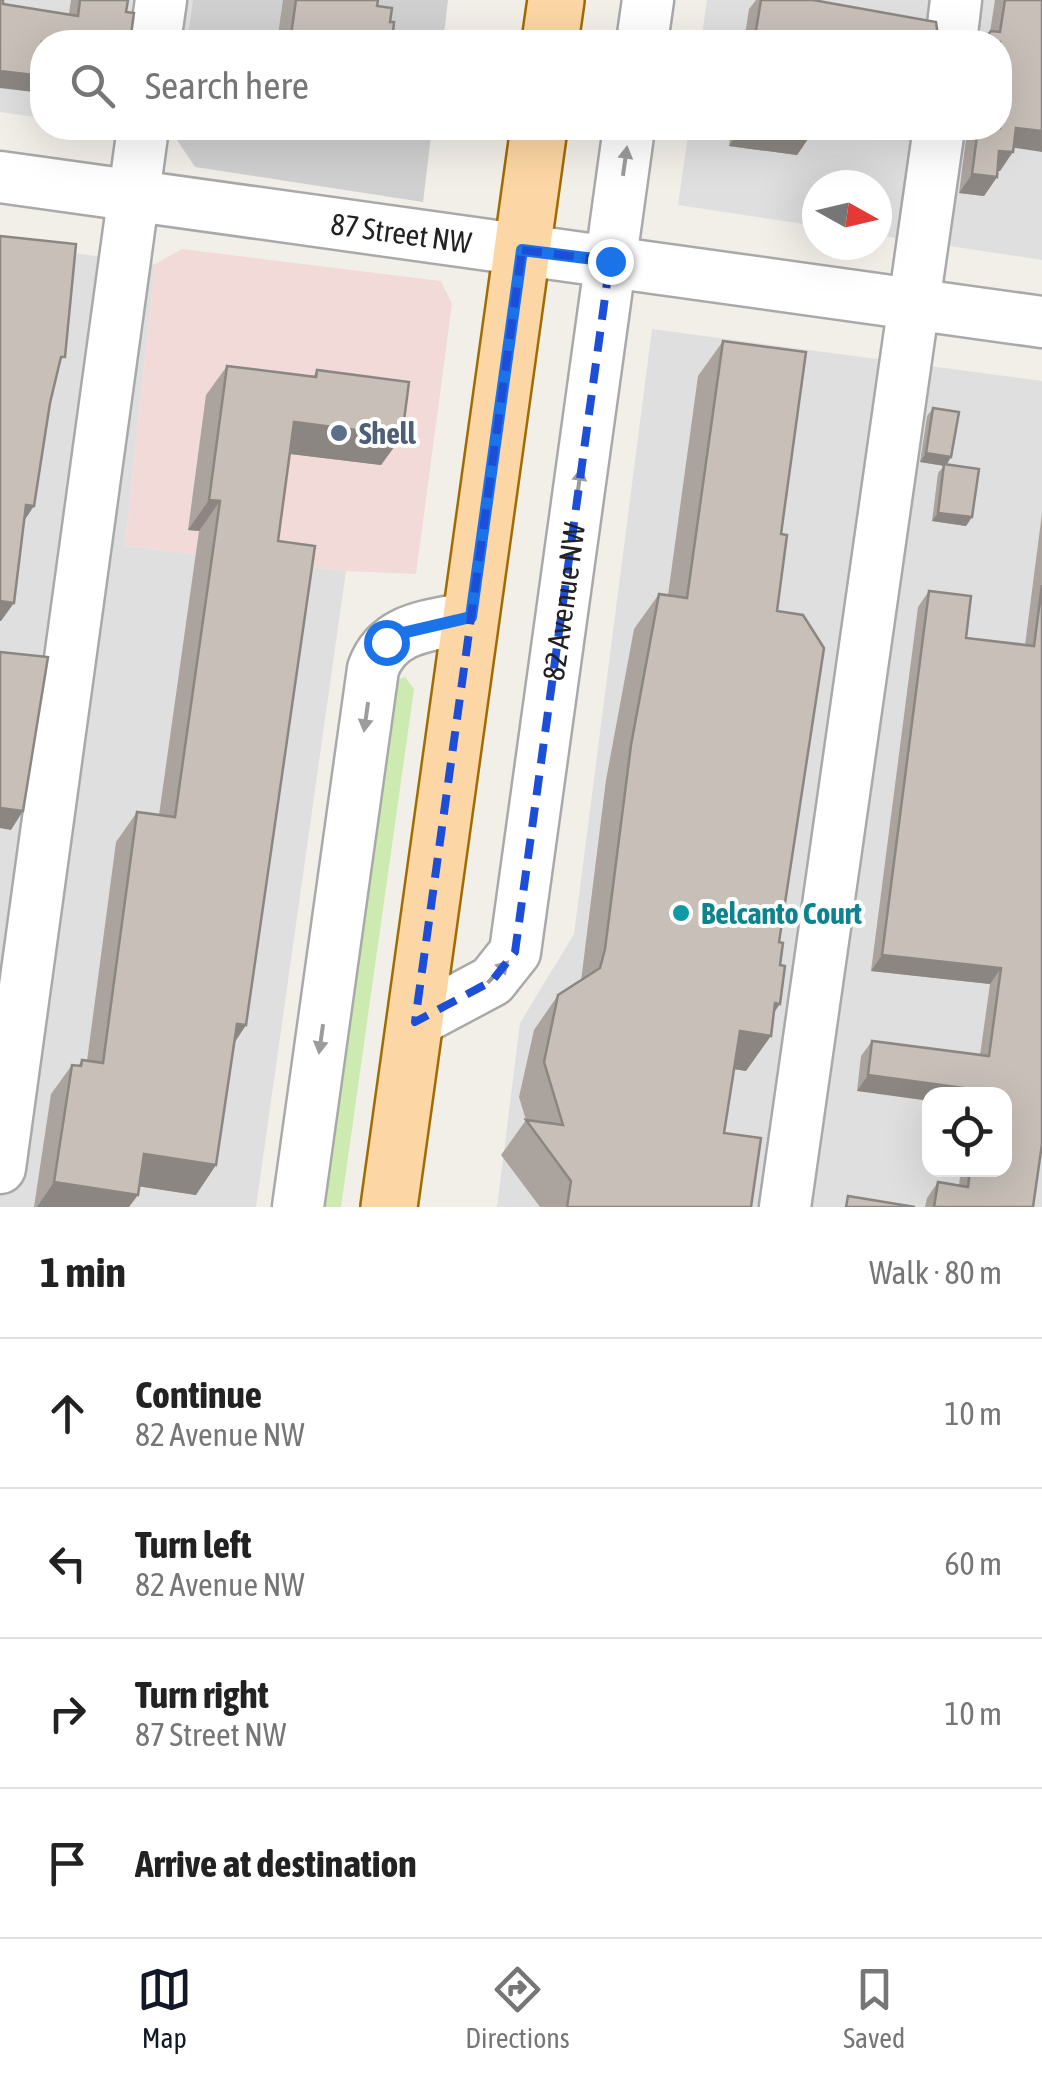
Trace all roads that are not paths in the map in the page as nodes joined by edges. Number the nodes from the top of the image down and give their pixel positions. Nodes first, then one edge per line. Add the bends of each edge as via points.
1 (161, 0) edge
2 (556, 0) edge
3 (648, 0) edge
4 (956, 0) edge
5 (157, 30) edge
6 (552, 30) edge
7 (644, 30) edge
8 (952, 30) edge
9 (141, 140) edge
10 (536, 140) edge
11 (628, 140) edge
12 (936, 140) edge
13 (0, 177) edge
14 (134, 196) junction
15 (522, 250) junction
16 (610, 261) junction
17 (914, 304) junction
18 (1042, 322) edge
19 (471, 617) junction
20 (415, 1022) junction
21 (0, 1168) edge
22 (298, 1207) edge
23 (389, 1207) edge
24 (785, 1207) edge

1 - 5 street
2 - 6 main road
3 - 7 street
4 - 8 street
9 - 14 street
10 - 15 main road
16 -> 11 street, 82 Avenue NW
12 - 17 street
13 - 14 street, 87 Street NW
14 - 15 street, 87 Street NW
14 - 21 street
15 - 16 street, 87 Street NW
15 - 19 main road
16 - 17 street, 87 Street NW
20 -> 16 street, 82 Avenue NW via 492,981 515,952
17 - 18 street, 87 Street NW
17 - 24 street
19 - 20 main road
19 -> 22 street via 398,634 386,642 373,669
20 - 23 main road

